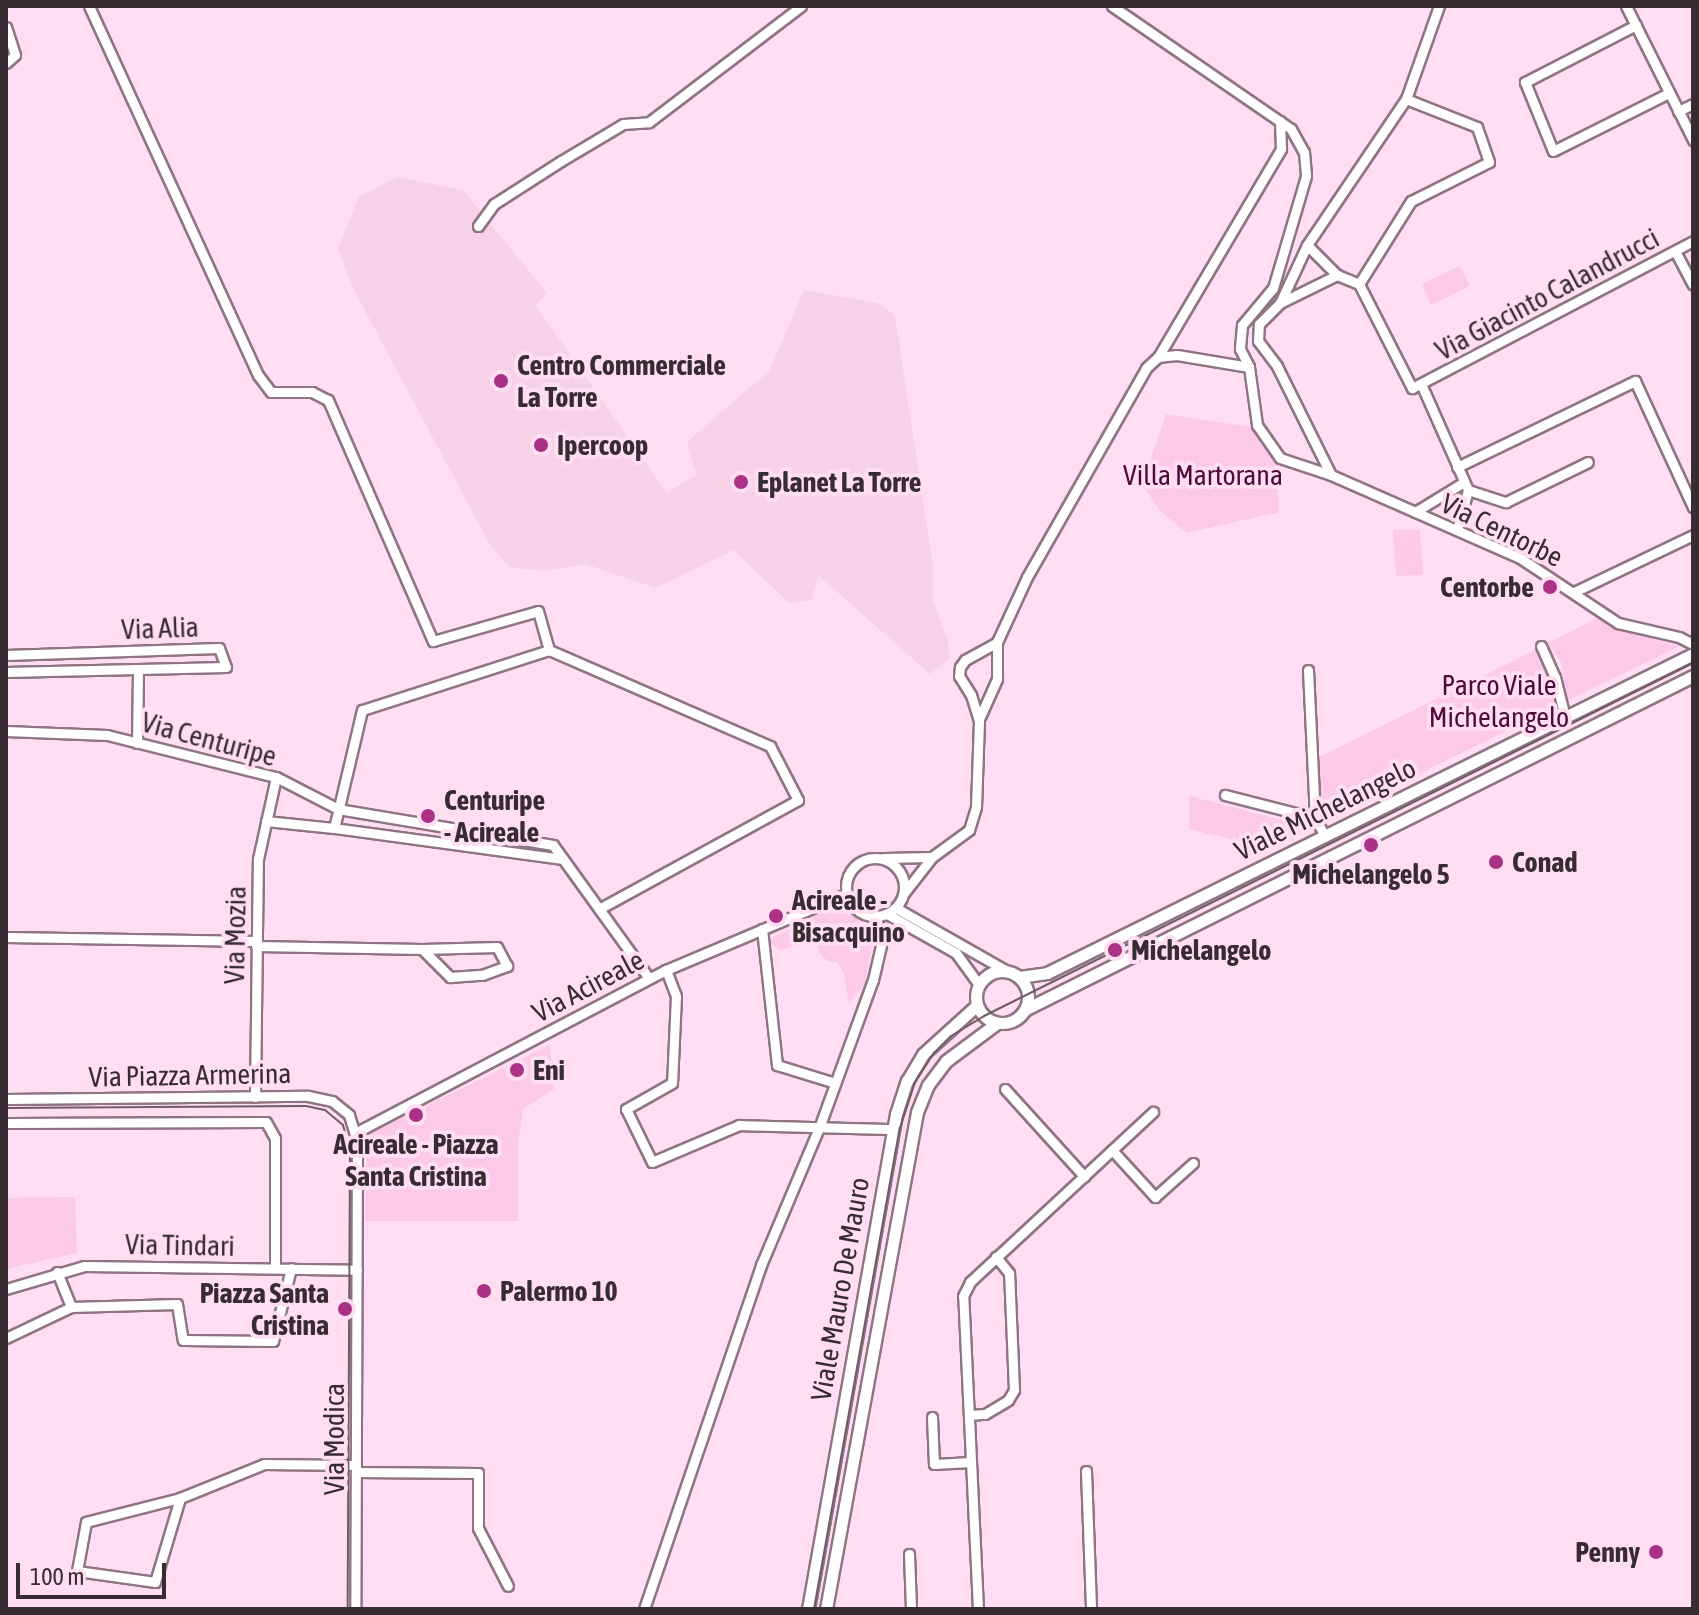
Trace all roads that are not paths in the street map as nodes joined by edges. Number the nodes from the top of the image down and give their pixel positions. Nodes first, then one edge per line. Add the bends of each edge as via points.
1 (89, 6) edge
2 (801, 6) edge
3 (1112, 6) edge
4 (1439, 6) edge
5 (1626, 6) edge
6 (1636, 25) junction
7 (6, 27) edge
8 (6, 63) edge
9 (1669, 93) junction
10 (1406, 99) junction
11 (1693, 104) edge
12 (1678, 111) junction
13 (1280, 121) junction
14 (1693, 140) edge
15 (478, 226) dead end
16 (1693, 241) edge
17 (1307, 245) junction
18 (1675, 251) junction
19 (1337, 275) junction
20 (1359, 284) junction
21 (1693, 285) edge
22 (1280, 303) junction
23 (1158, 357) junction
24 (1249, 367) junction
25 (1422, 386) junction
26 (1588, 462) dead end
27 (1457, 467) junction
28 (1331, 475) junction
29 (1466, 486) junction
30 (1693, 507) edge
31 (1415, 512) junction
32 (1457, 530) junction
33 (1693, 535) edge
34 (1574, 592) junction
35 (997, 642) junction
36 (1693, 644) edge
37 (1541, 646) dead end
38 (549, 650) junction
39 (1693, 654) edge
40 (6, 655) edge
41 (974, 656) junction
42 (138, 669) junction
43 (997, 669) junction
44 (1308, 670) dead end
45 (6, 672) edge
46 (1693, 676) edge
47 (962, 685) junction
48 (993, 687) junction
49 (1565, 717) junction
50 (979, 721) junction
51 (6, 731) edge
52 (137, 743) junction
53 (276, 777) junction
54 (1225, 795) dead end
55 (338, 809) junction
56 (1315, 818) junction
57 (266, 821) junction
58 (334, 828) junction
59 (1325, 836) junction
60 (932, 857) junction
61 (884, 858) junction
62 (562, 859) junction
63 (904, 893) junction
64 (846, 894) junction
65 (599, 909) junction
66 (892, 911) junction
67 (876, 916) junction
68 (762, 929) junction
69 (6, 937) edge
70 (256, 943) junction
71 (422, 949) junction
72 (666, 970) junction
73 (1007, 971) junction
74 (1019, 977) junction
75 (649, 978) junction
76 (979, 985) junction
77 (977, 1005) junction
78 (1026, 1009) junction
79 (997, 1023) junction
80 (835, 1083) junction
81 (1005, 1089) dead end
82 (255, 1097) junction
83 (6, 1099) edge
84 (1153, 1112) dead end
85 (6, 1123) edge
86 (819, 1128) junction
87 (893, 1129) junction
88 (357, 1132) junction
89 (1112, 1150) junction
90 (1193, 1163) dead end
91 (1084, 1176) junction
92 (996, 1257) junction
93 (275, 1268) junction
94 (291, 1268) junction
95 (357, 1270) junction
96 (57, 1272) junction
97 (6, 1289) edge
98 (71, 1307) junction
99 (6, 1338) edge
100 (969, 1415) junction
101 (932, 1417) dead end
102 (971, 1462) junction
103 (356, 1468) junction
104 (1086, 1471) dead end
105 (180, 1498) junction
106 (909, 1554) dead end
107 (508, 1586) dead end
108 (355, 1609) edge
109 (644, 1609) edge
110 (808, 1609) edge
111 (826, 1609) edge
112 (911, 1609) edge
113 (978, 1609) edge
114 (1091, 1609) edge

1 - 38 street via 258,375 271,392 312,392 328,400 433,641 538,611
2 - 15 street via 649,122 623,124 586,146 494,204
3 - 13 street, Via Centorbe
4 - 10 street
5 - 6 street
6 - 9 street
6 - 9 street via 1525,82 1553,151
7 - 8 street via 15,55
9 - 12 street
10 - 17 street
10 - 20 street via 1477,127 1489,162 1411,201
11 - 12 street
12 - 14 street
13 - 23 street via 1281,149
13 - 24 street, Via Centorbe via 1304,152 1306,176 1273,288 1242,325 1240,349
16 - 18 street, Via Giacinto Calandrucci
17 - 19 street
17 - 22 street
18 - 21 street
18 - 25 street, Via Giacinto Calandrucci
19 - 20 street
19 - 22 street
20 - 25 street via 1412,388
22 - 28 street via 1259,324 1258,341 1277,366
23 - 24 street via 1177,355
23 - 35 street via 1138,381 1027,577
24 - 28 street, Via Centorbe via 1257,425 1280,458
25 - 27 street
26 - 29 street via 1506,502
27 - 29 street
27 - 30 street via 1635,381
28 - 31 street, Via Centorbe
29 - 31 street
29 - 32 street
31 - 32 street, Via Centorbe
32 - 34 street, Via Centorbe via 1520,558
33 - 34 street
34 - 36 street, Via Centorbe via 1618,623
35 - 41 street
35 - 43 street
37 - 49 street
38 - 55 street via 362,710
38 - 65 street via 770,746 798,800
39 - 49 street, Viale Michelangelo
40 - 42 street, Via Alia via 219,648 226,667
41 - 43 street via 984,656
41 - 47 street via 960,667
42 - 45 street, Via Alia
42 - 52 street
43 - 48 street
44 - 56 street
46 - 78 street, Viale Michelangelo
47 - 48 street via 982,692
47 - 50 street
48 - 50 street
49 - 59 street, Viale Michelangelo
50 - 60 street via 976,807 969,830
51 - 52 street, Via Centuripe via 107,735
52 - 53 street, Via Centuripe
53 - 55 street, Via Centuripe
53 - 57 street, Via Mozia
54 - 56 street
55 - 58 street
55 - 62 street, Via Centuripe via 553,845
56 - 59 street
57 - 58 street
57 - 70 street, Via Mozia via 258,859
58 - 62 street
59 - 74 street, Viale Michelangelo via 1047,973
60 - 61 street
60 - 63 street
61 - 63 street via 902,876
61 - 64 street via 866,858 851,869
62 - 65 street
63 - 66 street
64 - 67 street via 857,911
64 - 68 street, Via Acireale
65 - 75 street
66 - 67 street
66 - 73 street
66 - 76 street via 956,953
67 - 80 street via 879,960
68 - 72 street, Via Acireale
68 - 80 street via 777,1065
69 - 70 street
70 - 71 street
70 - 82 street, Via Mozia
71 - 71 street via 450,977 482,975 507,966 497,947
72 - 75 street, Via Acireale
72 - 86 street via 676,996 672,1083 626,1109 652,1162 739,1125
73 - 74 street
73 - 76 street via 990,974
74 - 78 street via 1028,993
75 - 88 street, Via Acireale
76 - 77 street
77 - 79 street
77 - 87 street, Viale Mauro De Mauro via 923,1054 907,1081
78 - 79 street via 1013,1021
79 - 111 street, Viale Mauro De Mauro via 946,1061 928,1085 913,1124
80 - 86 street
81 - 91 street
82 - 83 street, Via Piazza Armerina
82 - 88 street, Via Piazza Armerina via 322,1097 341,1106
84 - 89 street
85 - 93 street, Via Piazza Armerina via 266,1122 273,1129
86 - 87 street
86 - 109 street via 761,1265
87 - 110 street, Viale Mauro De Mauro
88 - 95 street
89 - 90 street via 1155,1197
89 - 91 street
91 - 92 street
92 - 100 street via 963,1296
92 - 100 street via 1009,1273 1014,1390 985,1414
93 - 94 street, Via Tindari
93 - 96 street, Via Tindari via 84,1266
94 - 95 street, Via Tindari
94 - 98 street via 273,1341 183,1340 177,1304
95 - 103 street, Via Modica
96 - 97 street, Via Tindari
96 - 98 street
98 - 99 street
100 - 102 street
101 - 102 street via 934,1464
102 - 113 street
103 - 105 street via 264,1464
103 - 107 street via 478,1473 478,1528
103 - 108 street, Via Modica
104 - 114 street
105 - 105 street via 155,1582 77,1571 86,1522
106 - 112 street

